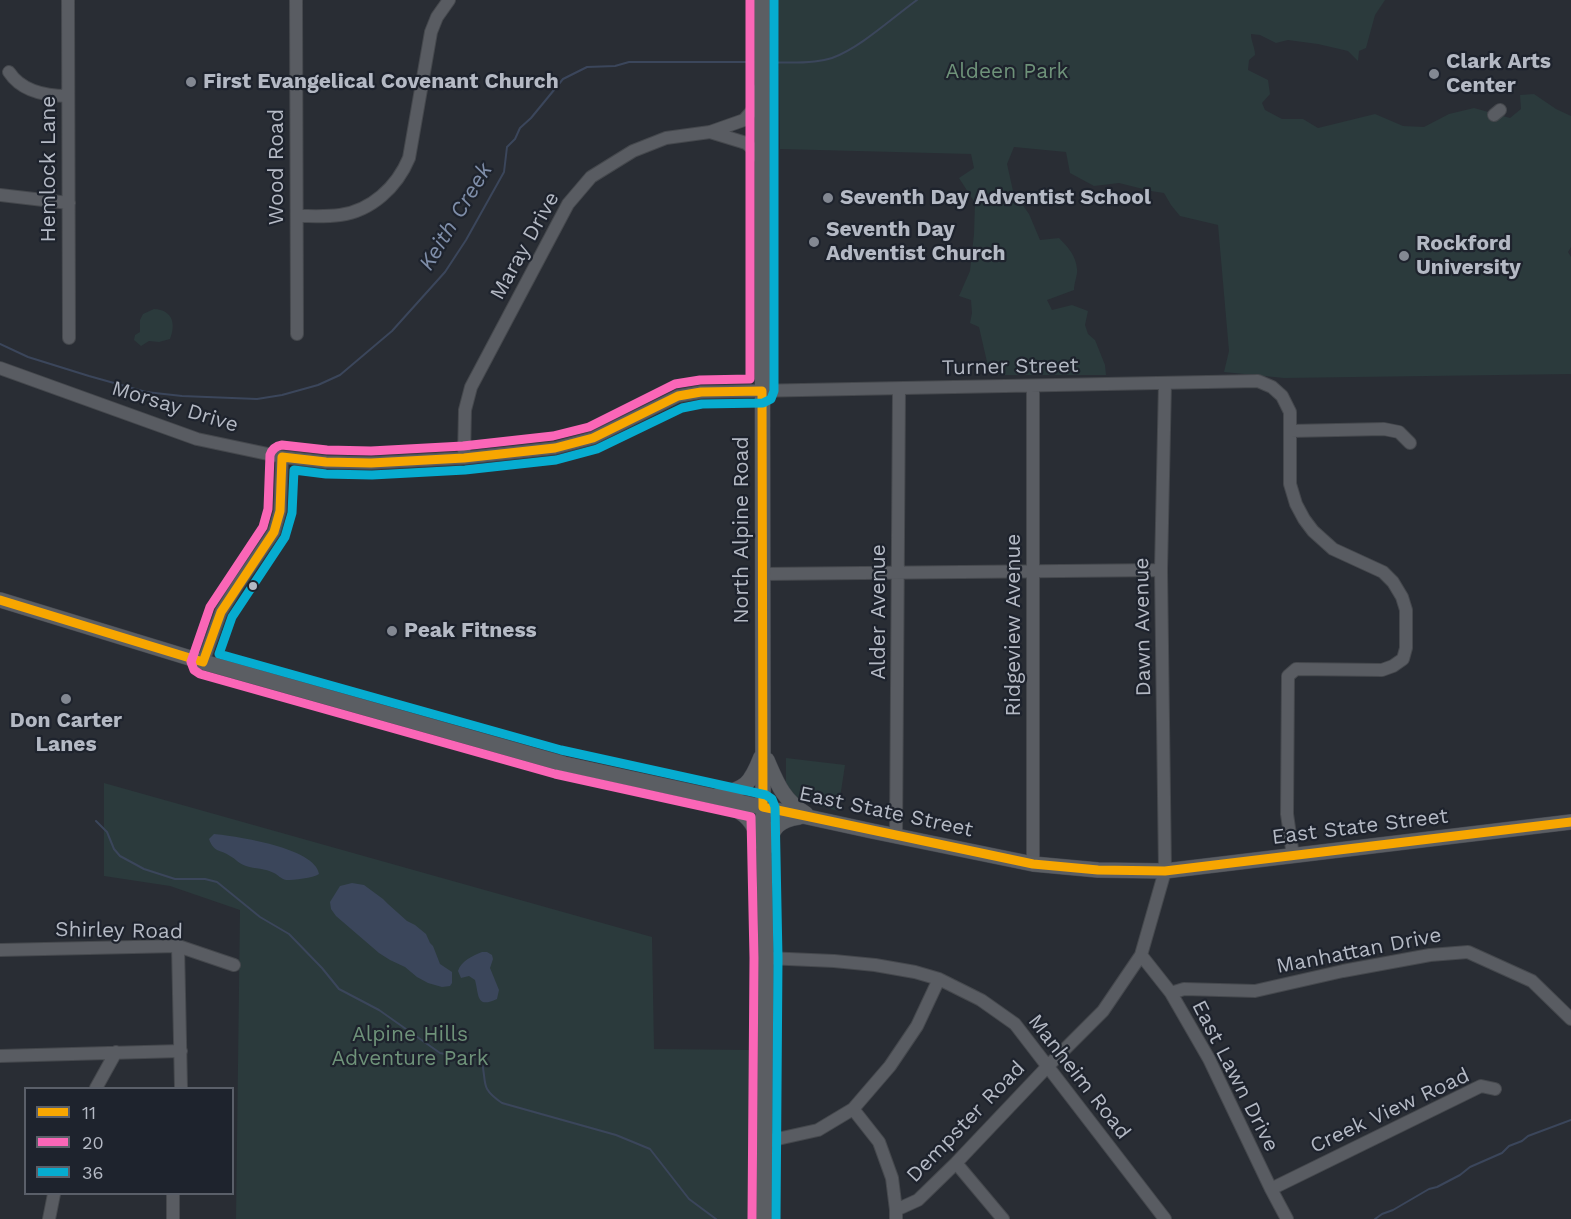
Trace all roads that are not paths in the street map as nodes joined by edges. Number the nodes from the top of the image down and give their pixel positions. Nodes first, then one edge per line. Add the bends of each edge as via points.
1 (68, 0) edge
2 (296, 0) edge
3 (449, 0) edge
4 (762, 0) edge
5 (9, 72) dead end
6 (763, 76) junction
7 (68, 96) junction
8 (710, 132) junction
9 (763, 162) junction
10 (0, 195) edge
11 (69, 203) junction
12 (297, 216) junction
13 (297, 333) dead end
14 (69, 338) dead end
15 (0, 369) edge
16 (1165, 383) junction
17 (1033, 386) junction
18 (899, 389) junction
19 (762, 391) junction
20 (1290, 431) junction
21 (1410, 443) dead end
22 (282, 457) junction
23 (464, 458) junction
24 (1033, 570) junction
25 (1161, 570) junction
26 (899, 573) junction
27 (763, 574) junction
28 (0, 600) edge
29 (203, 662) junction
30 (763, 751) junction
31 (714, 796) junction
32 (764, 807) junction
33 (812, 817) junction
34 (1571, 822) edge
35 (896, 836) junction
36 (765, 855) junction
37 (1293, 856) junction
38 (1033, 864) junction
39 (1165, 871) junction
40 (178, 946) junction
41 (0, 950) edge
42 (1141, 955) junction
43 (766, 958) junction
44 (234, 965) dead end
45 (939, 979) junction
46 (1171, 993) junction
47 (1571, 1019) edge
48 (182, 1051) junction
49 (116, 1052) junction
50 (0, 1056) edge
51 (1048, 1066) junction
52 (97, 1087) edge
53 (182, 1087) edge
54 (1495, 1089) dead end
55 (853, 1109) junction
56 (764, 1142) junction
57 (956, 1163) junction
58 (1271, 1189) junction
59 (54, 1195) edge
60 (173, 1195) edge
61 (896, 1214) edge
62 (49, 1219) edge
63 (173, 1219) edge
64 (764, 1219) edge
65 (1003, 1219) edge
66 (1165, 1219) edge
67 (1287, 1219) edge

1 - 7 street, Hemlock Lane
2 - 12 street, Wood Road
3 - 12 street via 431,32 409,158 396,182 357,210 341,215
4 - 6 main road, North Alpine Road
5 - 7 street via 15,82 30,90
6 - 8 street via 752,111 744,120
6 - 9 main road, North Alpine Road
7 - 11 street, Hemlock Lane
8 - 9 street via 746,143
8 - 23 street, Maray Drive via 666,138 633,151 591,177 568,204 471,387 465,410
9 - 19 main road, North Alpine Road
10 - 11 street
11 - 14 street, Hemlock Lane
12 - 13 street, Wood Road
15 - 22 street, Morsay Drive via 197,439
16 - 17 street, Turner Street
16 - 20 street, Turner Street via 1258,381 1282,396 1290,412
16 - 25 street, Dawn Avenue
17 - 18 street, Turner Street
17 - 24 street, Ridgeview Avenue
18 - 19 street, Turner Street
18 - 26 street, Alder Avenue
19 - 23 street, Morsay Drive via 678,396 592,438 555,448
19 - 27 main road, North Alpine Road
20 - 21 street via 1384,429 1399,432
20 - 37 street via 1290,484 1304,519 1333,549 1383,572 1393,582 1406,610 1407,648 1403,658 1383,670 1296,669 1288,676 1287,814
22 - 23 street, Morsay Drive via 371,463
22 - 29 street via 280,511 274,532 221,612
24 - 25 street
24 - 26 street
24 - 38 street, Ridgeview Avenue
25 - 39 street, Dawn Avenue
26 - 27 street
26 - 35 street, Alder Avenue
27 - 30 main road, North Alpine Road
28 - 29 main road, East State Street
29 - 31 main road, East State Street via 558,762
30 - 31 main road via 748,784
30 - 32 main road, North Alpine Road
30 - 33 main road via 779,789
31 - 32 main road, East State Street
31 - 36 main road via 749,818
32 - 33 main road, East State Street
32 - 36 main road, North Alpine Road
33 - 35 main road, East State Street
33 - 36 main road via 781,821 772,832
34 - 37 main road, East State Street
35 - 38 main road, East State Street
36 - 43 main road, North Alpine Road
37 - 39 main road, East State Street
38 - 39 main road, East State Street
39 - 42 street, Dempster Road
40 - 41 street, Shirley Road
40 - 44 street, Shirley Road
40 - 48 street
42 - 46 street, East Lawn Drive
42 - 51 street, Dempster Road via 1103,1011
43 - 45 street, Manheim Road via 875,965
43 - 56 main road, North Alpine Road
45 - 51 street, Manheim Road via 981,1000 1015,1024
45 - 55 street via 917,1026 890,1066
46 - 47 street, Manhattan Drive via 1184,989 1255,991 1430,955 1468,952 1532,981
46 - 58 street, East Lawn Drive via 1209,1059
48 - 49 street
48 - 53 street
49 - 50 street
49 - 52 street
51 - 57 street, Dempster Road
51 - 66 street, Manheim Road
54 - 58 street, Creek View Road via 1481,1086
55 - 56 street via 818,1130
55 - 61 street via 879,1142 892,1178
56 - 64 main road, North Alpine Road
57 - 61 street, Dempster Road via 918,1200
57 - 65 street
58 - 67 street, East Lawn Drive
59 - 62 street
60 - 63 street

